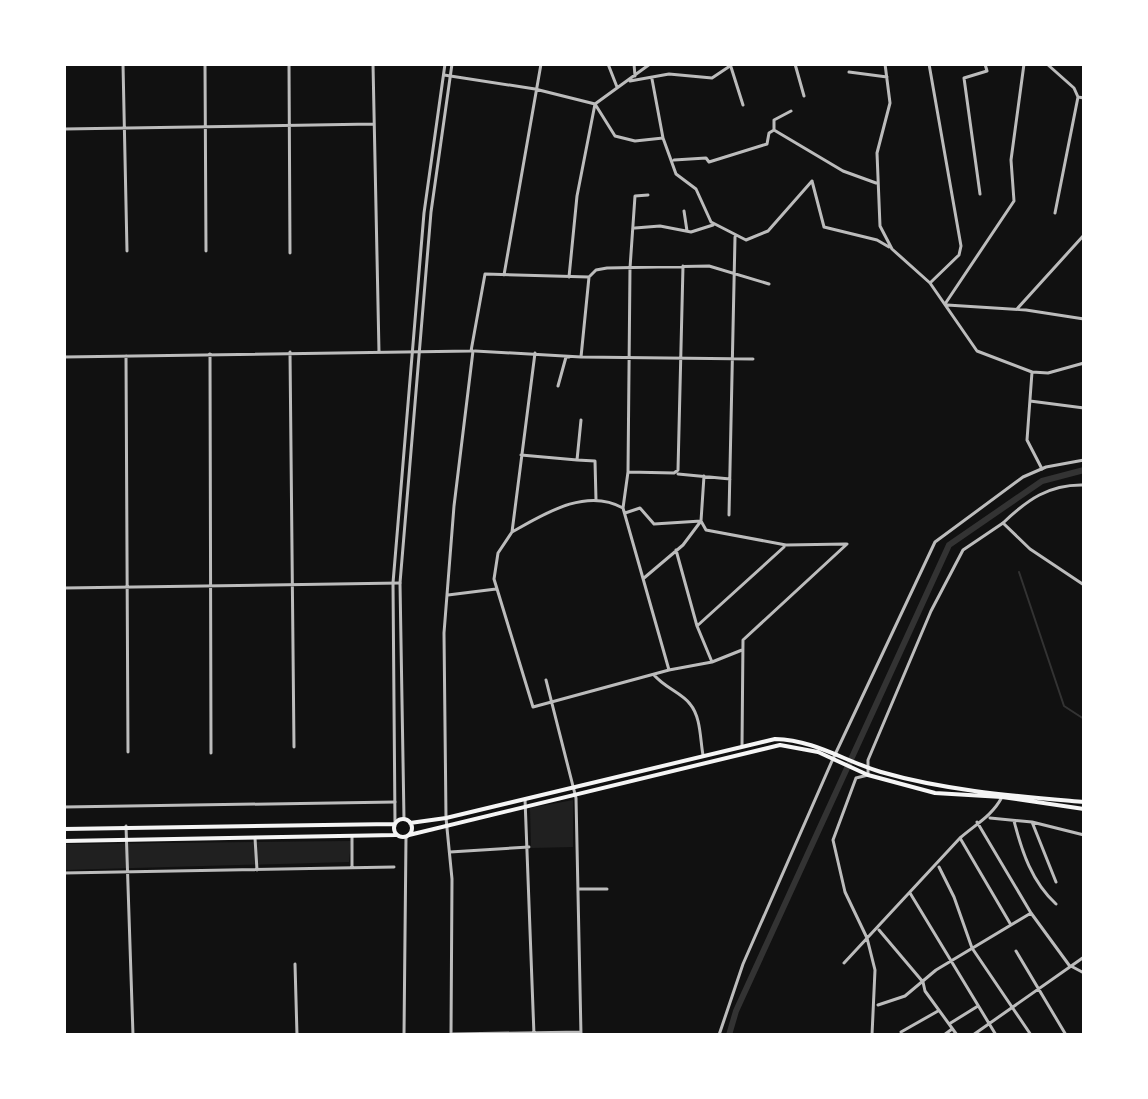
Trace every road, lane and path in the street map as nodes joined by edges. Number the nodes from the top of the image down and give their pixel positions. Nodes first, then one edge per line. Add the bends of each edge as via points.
1 (123, 64) edge
2 (205, 64) edge
3 (289, 64) edge
4 (373, 64) edge
5 (445, 64) edge
6 (452, 64) edge
7 (541, 64) edge
8 (608, 64) edge
9 (634, 64) edge
10 (650, 64) edge
11 (795, 64) edge
12 (885, 64) edge
13 (929, 64) edge
14 (985, 64) edge
15 (1024, 64) edge
16 (1047, 64) edge
17 (732, 65) edge
18 (849, 72) dead end
19 (444, 75) junction
20 (450, 76) junction
21 (635, 76) junction
22 (887, 77) junction
23 (652, 78) junction
24 (627, 82) junction
25 (617, 87) junction
26 (535, 89) junction
27 (804, 96) dead end
28 (1078, 97) junction
29 (1084, 98) edge
30 (595, 104) junction
31 (743, 105) dead end
32 (791, 111) dead end
33 (373, 124) junction
34 (290, 125) junction
35 (124, 126) junction
36 (204, 127) junction
37 (64, 129) edge
38 (774, 130) junction
39 (663, 138) junction
40 (673, 160) junction
41 (876, 183) junction
42 (980, 194) dead end
43 (648, 195) dead end
44 (684, 211) dead end
45 (1055, 213) dead end
46 (721, 227) junction
47 (634, 228) junction
48 (687, 232) junction
49 (1084, 235) edge
50 (735, 237) junction
51 (892, 249) junction
52 (127, 251) dead end
53 (206, 251) dead end
54 (290, 253) dead end
55 (683, 266) junction
56 (630, 268) junction
57 (504, 275) junction
58 (732, 275) junction
59 (569, 277) junction
60 (589, 277) junction
61 (930, 283) junction
62 (769, 284) dead end
63 (946, 304) junction
64 (1017, 309) junction
65 (1084, 319) edge
66 (472, 351) junction
67 (290, 352) junction
68 (379, 352) junction
69 (410, 352) junction
70 (417, 352) junction
71 (535, 353) junction
72 (210, 354) junction
73 (126, 355) junction
74 (64, 357) edge
75 (581, 357) junction
76 (683, 357) junction
77 (732, 357) junction
78 (629, 358) junction
79 (753, 359) dead end
80 (1084, 363) edge
81 (1032, 372) junction
82 (558, 386) dead end
83 (1030, 401) junction
84 (1084, 408) edge
85 (581, 420) dead end
86 (520, 455) junction
87 (577, 460) junction
88 (1084, 460) edge
89 (1042, 469) junction
90 (628, 472) junction
91 (674, 473) junction
92 (704, 476) junction
93 (730, 479) junction
94 (1084, 485) edge
95 (596, 500) junction
96 (624, 510) junction
97 (729, 515) dead end
98 (701, 521) junction
99 (1003, 523) junction
100 (512, 532) junction
101 (786, 545) junction
102 (676, 550) junction
103 (644, 578) junction
104 (294, 582) junction
105 (211, 583) junction
106 (393, 583) junction
107 (400, 583) junction
108 (128, 584) junction
109 (1084, 585) edge
110 (64, 588) edge
111 (496, 589) junction
112 (448, 595) junction
113 (697, 626) junction
114 (743, 650) junction
115 (712, 662) junction
116 (669, 670) junction
117 (653, 674) junction
118 (546, 680) dead end
119 (551, 700) junction
120 (742, 746) junction
121 (294, 747) dead end
122 (128, 752) dead end
123 (211, 753) dead end
124 (703, 755) junction
125 (837, 758) junction
126 (868, 767) junction
127 (868, 775) junction
128 (573, 787) junction
129 (575, 795) junction
130 (1002, 797) junction
131 (525, 798) junction
132 (395, 802) junction
133 (1084, 802) edge
134 (64, 807) edge
135 (526, 807) junction
136 (1084, 809) edge
137 (446, 818) junction
138 (988, 818) junction
139 (404, 819) junction
140 (1014, 821) junction
141 (977, 822) junction
142 (1032, 822) junction
143 (395, 823) junction
144 (410, 823) junction
145 (126, 826) junction
146 (447, 826) junction
147 (64, 829) edge
148 (396, 835) junction
149 (1084, 835) edge
150 (352, 836) junction
151 (408, 836) junction
152 (127, 838) junction
153 (255, 838) junction
154 (960, 838) junction
155 (64, 841) edge
156 (529, 847) junction
157 (450, 852) junction
158 (938, 866) junction
159 (352, 867) junction
160 (394, 867) dead end
161 (257, 870) junction
162 (127, 871) junction
163 (64, 873) edge
164 (1056, 882) dead end
165 (579, 889) junction
166 (607, 889) dead end
167 (910, 893) junction
168 (1056, 904) dead end
169 (1031, 913) junction
170 (1011, 925) junction
171 (878, 929) junction
172 (867, 938) junction
173 (972, 948) junction
174 (1016, 951) dead end
175 (1084, 957) edge
176 (952, 962) junction
177 (844, 963) dead end
178 (295, 964) dead end
179 (1069, 965) junction
180 (1084, 973) edge
181 (923, 982) junction
182 (1039, 990) junction
183 (876, 1006) junction
184 (978, 1006) junction
185 (1012, 1009) junction
186 (938, 1011) junction
187 (949, 1024) junction
188 (989, 1024) junction
189 (952, 1029) junction
190 (901, 1032) dead end
191 (581, 1033) edge
192 (534, 1034) edge
193 (133, 1035) edge
194 (297, 1035) edge
195 (404, 1035) edge
196 (451, 1035) edge
197 (719, 1035) edge
198 (872, 1035) edge
199 (944, 1035) edge
200 (957, 1035) edge
201 (973, 1035) edge
202 (996, 1035) edge
203 (1031, 1035) edge
204 (1066, 1035) edge

1 - 35 street
2 - 36 street
3 - 34 street
4 - 33 street
5 - 19 street
6 - 20 street
7 - 26 street
8 - 25 street
9 - 21 street
10 - 21 street
11 - 27 street
12 - 22 street
13 - 61 street via 961,246 959,255
14 - 42 street via 987,71 964,78
15 - 63 street via 1011,160 1014,201
16 - 28 street
17 - 23 street via 712,78
17 - 31 street
18 - 22 street
19 - 20 street
19 - 69 street
20 - 26 street
20 - 70 street
21 - 24 street
22 - 41 street via 890,103 877,153
23 - 24 street
23 - 39 street
24 - 25 street
25 - 30 street
26 - 30 street
26 - 57 street
28 - 29 street
28 - 45 street
30 - 39 street via 615,136 635,141
30 - 59 street via 577,196
32 - 38 street via 774,120
33 - 34 street
33 - 68 street
34 - 36 street
34 - 54 street
35 - 36 street
35 - 37 street
35 - 52 street
36 - 53 street
38 - 40 street via 767,144 717,160
38 - 41 street via 843,171
39 - 40 street
40 - 46 street via 676,174 696,189 711,222
41 - 51 street via 880,226
43 - 47 street via 635,196
44 - 48 street
46 - 48 street
46 - 50 street
47 - 48 street
47 - 56 street
49 - 64 street
50 - 51 street via 746,240 768,231 812,181 824,227
50 - 58 street
51 - 61 street
55 - 56 street
55 - 58 street via 709,266
55 - 76 street
56 - 60 street via 596,270
56 - 78 street
57 - 59 street
57 - 66 street via 482,277
58 - 62 street
58 - 77 street
59 - 60 street
60 - 75 street
61 - 63 street
63 - 64 street
63 - 81 street via 977,351
64 - 65 street
66 - 70 street
66 - 71 street
66 - 112 street
67 - 68 street
67 - 72 street
67 - 104 street
68 - 69 street
69 - 70 street
69 - 106 street
70 - 107 street
71 - 75 street
71 - 86 street
72 - 73 street
72 - 105 street
73 - 74 street
73 - 108 street
75 - 78 street
75 - 82 street via 566,357
76 - 77 street
76 - 78 street
76 - 91 street
77 - 79 street
77 - 93 street
78 - 90 street
80 - 81 street
81 - 83 street
83 - 84 street
83 - 89 street via 1027,440
85 - 87 street
86 - 87 street
86 - 100 street
87 - 95 street via 595,461
88 - 89 street
89 - 125 street via 1023,477 935,542
90 - 91 street
90 - 96 street
91 - 92 street
92 - 93 street
92 - 98 street
93 - 97 street
94 - 99 street via 1064,485 1027,500
95 - 96 street via 611,501
95 - 100 street via 557,507
96 - 98 street via 640,508 654,524
96 - 103 street
98 - 101 street via 706,530
98 - 102 street
99 - 109 street via 1030,549
99 - 126 street via 963,550 931,611
100 - 111 street via 496,560
101 - 113 street
101 - 114 street via 847,544 743,640
102 - 103 street
102 - 113 street
103 - 116 street
104 - 105 street
104 - 106 street
104 - 121 street
105 - 108 street
105 - 123 street
106 - 107 street
106 - 132 street
107 - 139 street
108 - 110 street
108 - 122 street
111 - 112 street
111 - 119 street via 530,703 539,708
112 - 137 street
113 - 115 street
114 - 115 street
114 - 120 street
115 - 116 street
116 - 117 street
117 - 119 street
117 - 124 street via 690,703
118 - 119 street
119 - 128 street
120 - 124 main road
120 - 125 main road via 790,740
124 - 128 main road
125 - 126 main road
125 - 127 main road
125 - 129 main road via 801,748 757,748
125 - 197 street via 743,964
126 - 127 street
126 - 133 main road via 937,786
127 - 130 main road via 935,793
127 - 172 street via 856,778 833,840 845,892
128 - 129 street
128 - 131 main road
129 - 135 main road
129 - 165 street
130 - 136 main road
130 - 138 street
131 - 135 street
131 - 137 main road
132 - 134 street
132 - 143 street
135 - 146 main road
135 - 156 street
137 - 144 main road
137 - 146 street
138 - 140 street
138 - 141 street
139 - 143 main road
139 - 144 main road
140 - 142 street
140 - 168 street via 1042,892
141 - 154 street
141 - 169 street
142 - 149 street
142 - 164 street
143 - 145 main road
143 - 148 main road
144 - 151 main road
145 - 147 main road
145 - 152 street
146 - 151 main road
146 - 157 street
148 - 150 main road
148 - 151 main road
150 - 153 main road
150 - 159 street
151 - 195 street
152 - 153 main road
152 - 155 main road
152 - 162 street
153 - 161 street
154 - 158 street
154 - 170 street
156 - 157 street
156 - 192 street
157 - 196 street
158 - 167 street
158 - 173 street
159 - 160 street
159 - 161 street
161 - 162 street
162 - 163 street
162 - 193 street
165 - 166 street
165 - 191 street
167 - 171 street
167 - 176 street
169 - 170 street
169 - 179 street
170 - 173 street
171 - 172 street
171 - 181 street
172 - 177 street
172 - 183 street
173 - 176 street
173 - 185 street
174 - 182 street
175 - 179 street
176 - 181 street
176 - 184 street
178 - 194 street
179 - 180 street
179 - 182 street
181 - 183 street via 905,996
181 - 186 street
182 - 185 street
182 - 204 street
183 - 198 street
184 - 187 street
184 - 188 street
185 - 188 street
185 - 203 street
186 - 187 street
186 - 190 street
187 - 189 street
188 - 201 street
188 - 202 street
189 - 199 street
189 - 200 street
191 - 192 street
192 - 196 street

